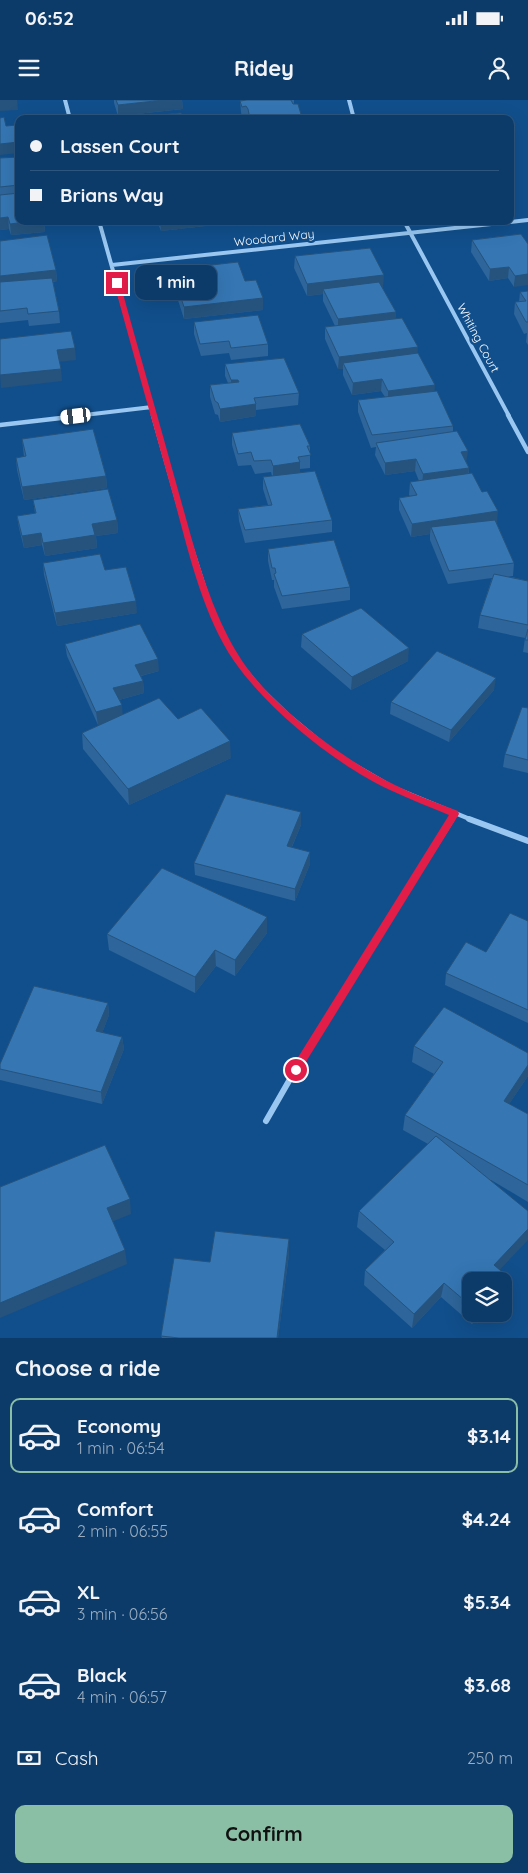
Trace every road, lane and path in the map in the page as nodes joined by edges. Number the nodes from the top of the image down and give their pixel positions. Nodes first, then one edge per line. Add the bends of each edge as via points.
1 (65, 100) edge
2 (349, 100) edge
3 (69, 115) edge
4 (353, 115) edge
5 (528, 220) edge
6 (514, 222) edge
7 (100, 225) edge
8 (406, 225) edge
9 (483, 225) edge
10 (411, 233) junction
11 (112, 265) junction
12 (152, 407) junction
13 (0, 425) edge
14 (528, 452) edge
15 (455, 814) junction
16 (528, 841) edge
17 (266, 1121) dead end

1 - 3 street
2 - 4 street
5 - 6 street, Woodard Way
7 - 11 street
8 - 10 street, Whiting Court
9 - 10 street, Woodard Way
10 - 11 street, Woodard Way
10 - 14 street, Whiting Court
11 - 12 street
12 - 13 street
12 - 15 street via 213,615 236,659 260,688 335,754 392,787
15 - 16 street
15 - 17 street

